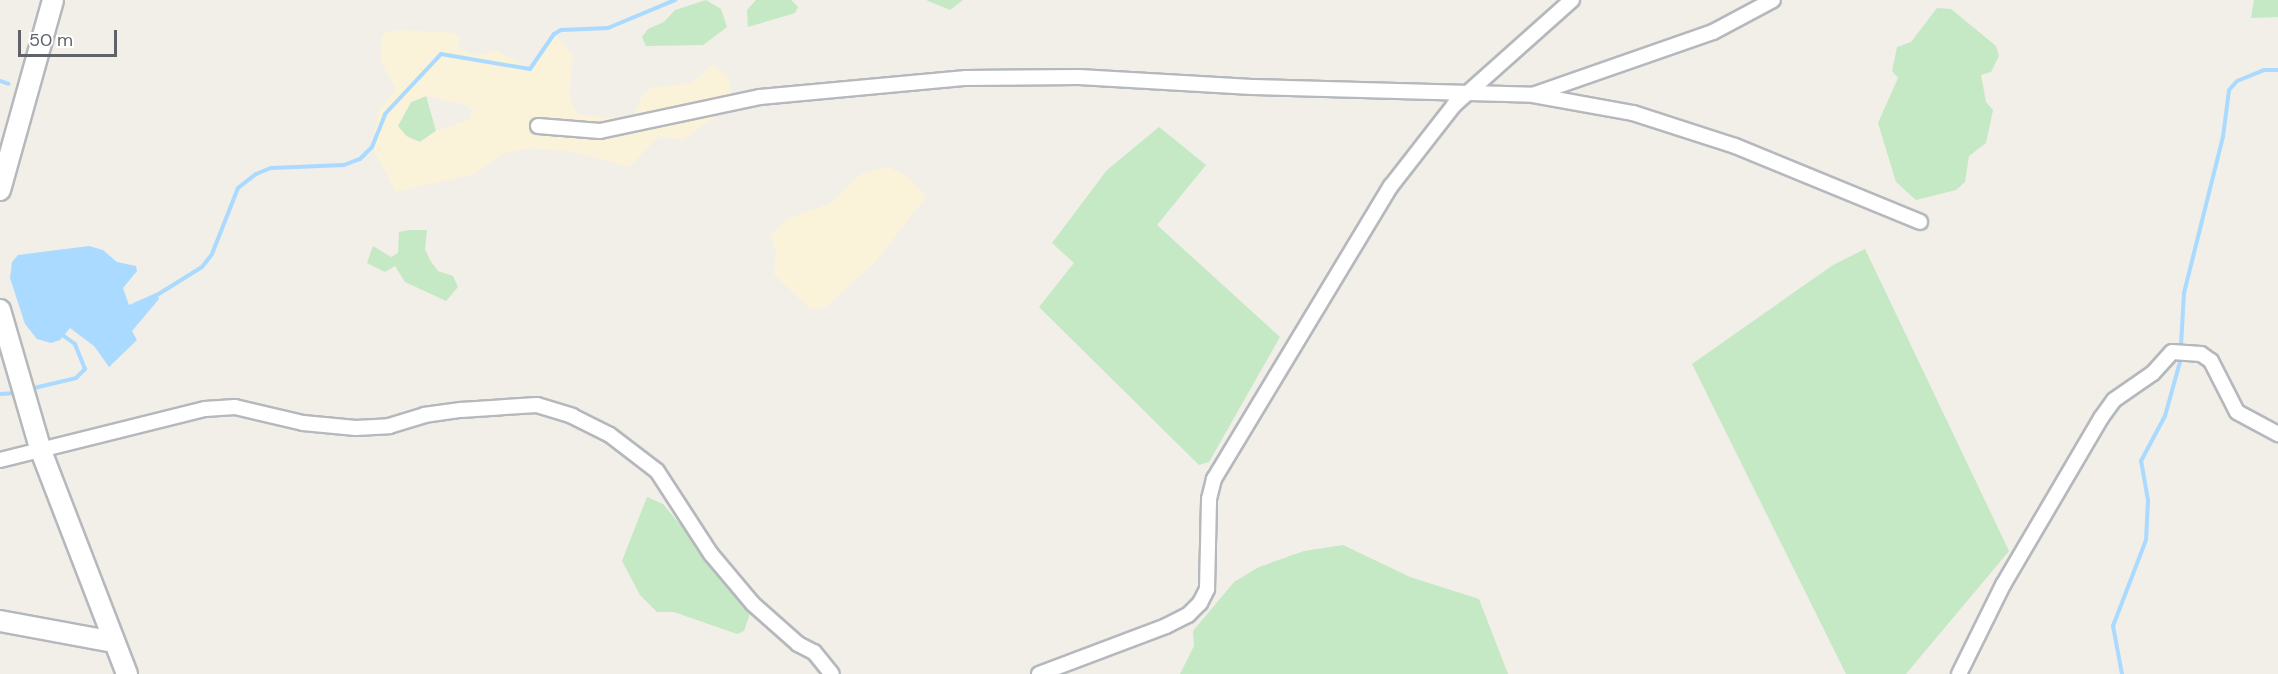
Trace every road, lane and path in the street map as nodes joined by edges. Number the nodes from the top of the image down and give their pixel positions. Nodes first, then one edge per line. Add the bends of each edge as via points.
1 (53, 0) edge
2 (1572, 0) edge
3 (1773, 0) edge
4 (1533, 94) junction
5 (1465, 95) junction
6 (538, 126) dead end
7 (0, 190) edge
8 (1920, 222) dead end
9 (0, 310) edge
10 (2278, 434) edge
11 (41, 451) junction
12 (0, 460) edge
13 (0, 621) edge
14 (113, 642) junction
15 (127, 674) edge
16 (832, 674) edge
17 (1039, 674) edge
18 (1959, 674) edge

1 - 7 street
2 - 5 street
3 - 4 street via 1713,32
4 - 5 street
4 - 8 street via 1633,113 1723,142
5 - 6 street via 1079,77 966,78 760,97 600,131
5 - 17 street via 1424,140 1391,186 1214,478 1209,499 1207,589 1200,603 1188,615 1166,626
9 - 11 street
10 - 18 street via 2237,412 2211,361 2201,354 2172,352 2153,373 2114,400 2101,418 2003,585
11 - 12 street via 13,454
11 - 14 street
11 - 16 street via 205,409 235,407 303,423 356,428 389,426 424,415 461,410 537,405 572,416 610,435 657,471 711,554 753,604 798,644 814,652
13 - 14 street
14 - 15 street

